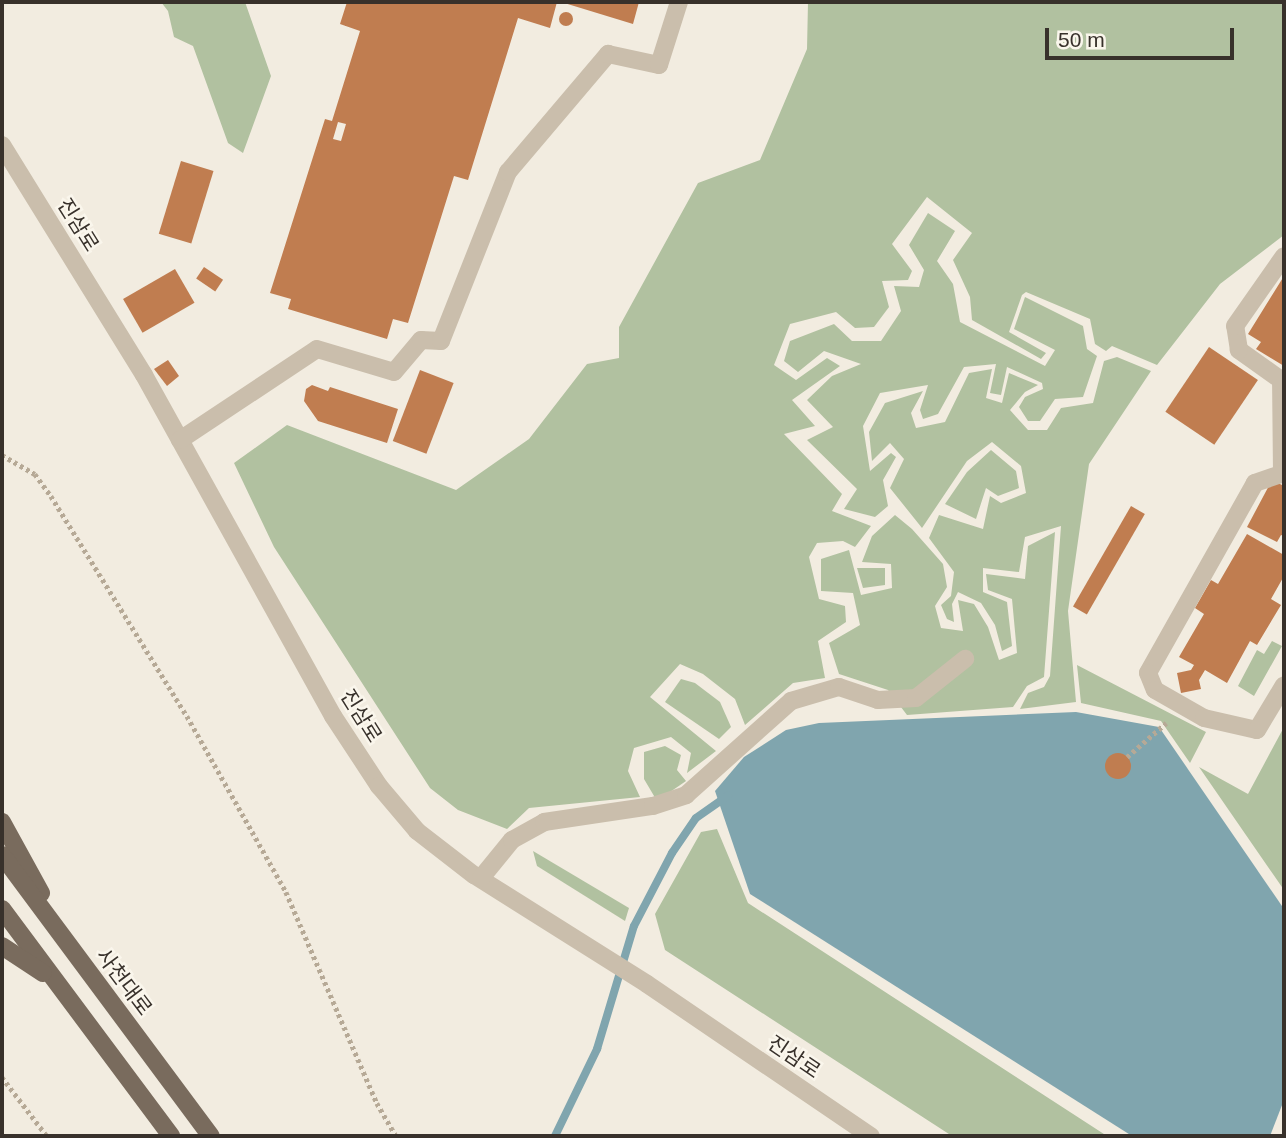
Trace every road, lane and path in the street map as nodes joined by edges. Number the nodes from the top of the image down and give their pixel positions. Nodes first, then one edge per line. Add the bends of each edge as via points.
1 (679, 2) edge
2 (2, 145) edge
3 (1284, 256) edge
4 (1283, 431) edge
5 (180, 440) junction
6 (2, 455) edge
7 (1283, 472) edge
8 (965, 659) dead end
9 (1284, 685) edge
10 (1166, 723) dead end
11 (1127, 757) dead end
12 (2, 822) edge
13 (2, 855) edge
14 (481, 878) junction
15 (2, 909) edge
16 (2, 946) edge
17 (79, 960) junction
18 (53, 980) junction
19 (2, 1076) edge
20 (47, 1136) edge
21 (171, 1136) edge
22 (211, 1136) edge
23 (396, 1136) edge
24 (871, 1136) edge

1 - 5 street via 659,65 608,54 508,172 441,341 421,340 394,372 317,349
2 - 5 street, 진삼로
3 - 4 street via 1235,326 1239,350 1281,380
4 - 7 street
5 - 14 street, 진삼로 via 333,716 379,786 417,831
6 - 23 path via 35,474 51,496 187,716 286,892 377,1103
7 - 9 street via 1255,482 1148,673 1155,690 1204,718 1257,730
8 - 14 street via 916,698 878,700 839,687 791,701 686,795 653,806 544,822 512,840
10 - 11 path
12 - 17 main road
13 - 17 main road, 사천대로
14 - 24 street, 진삼로
15 - 18 main road
16 - 18 main road
17 - 22 main road, 사천대로
18 - 21 main road
19 - 20 path

